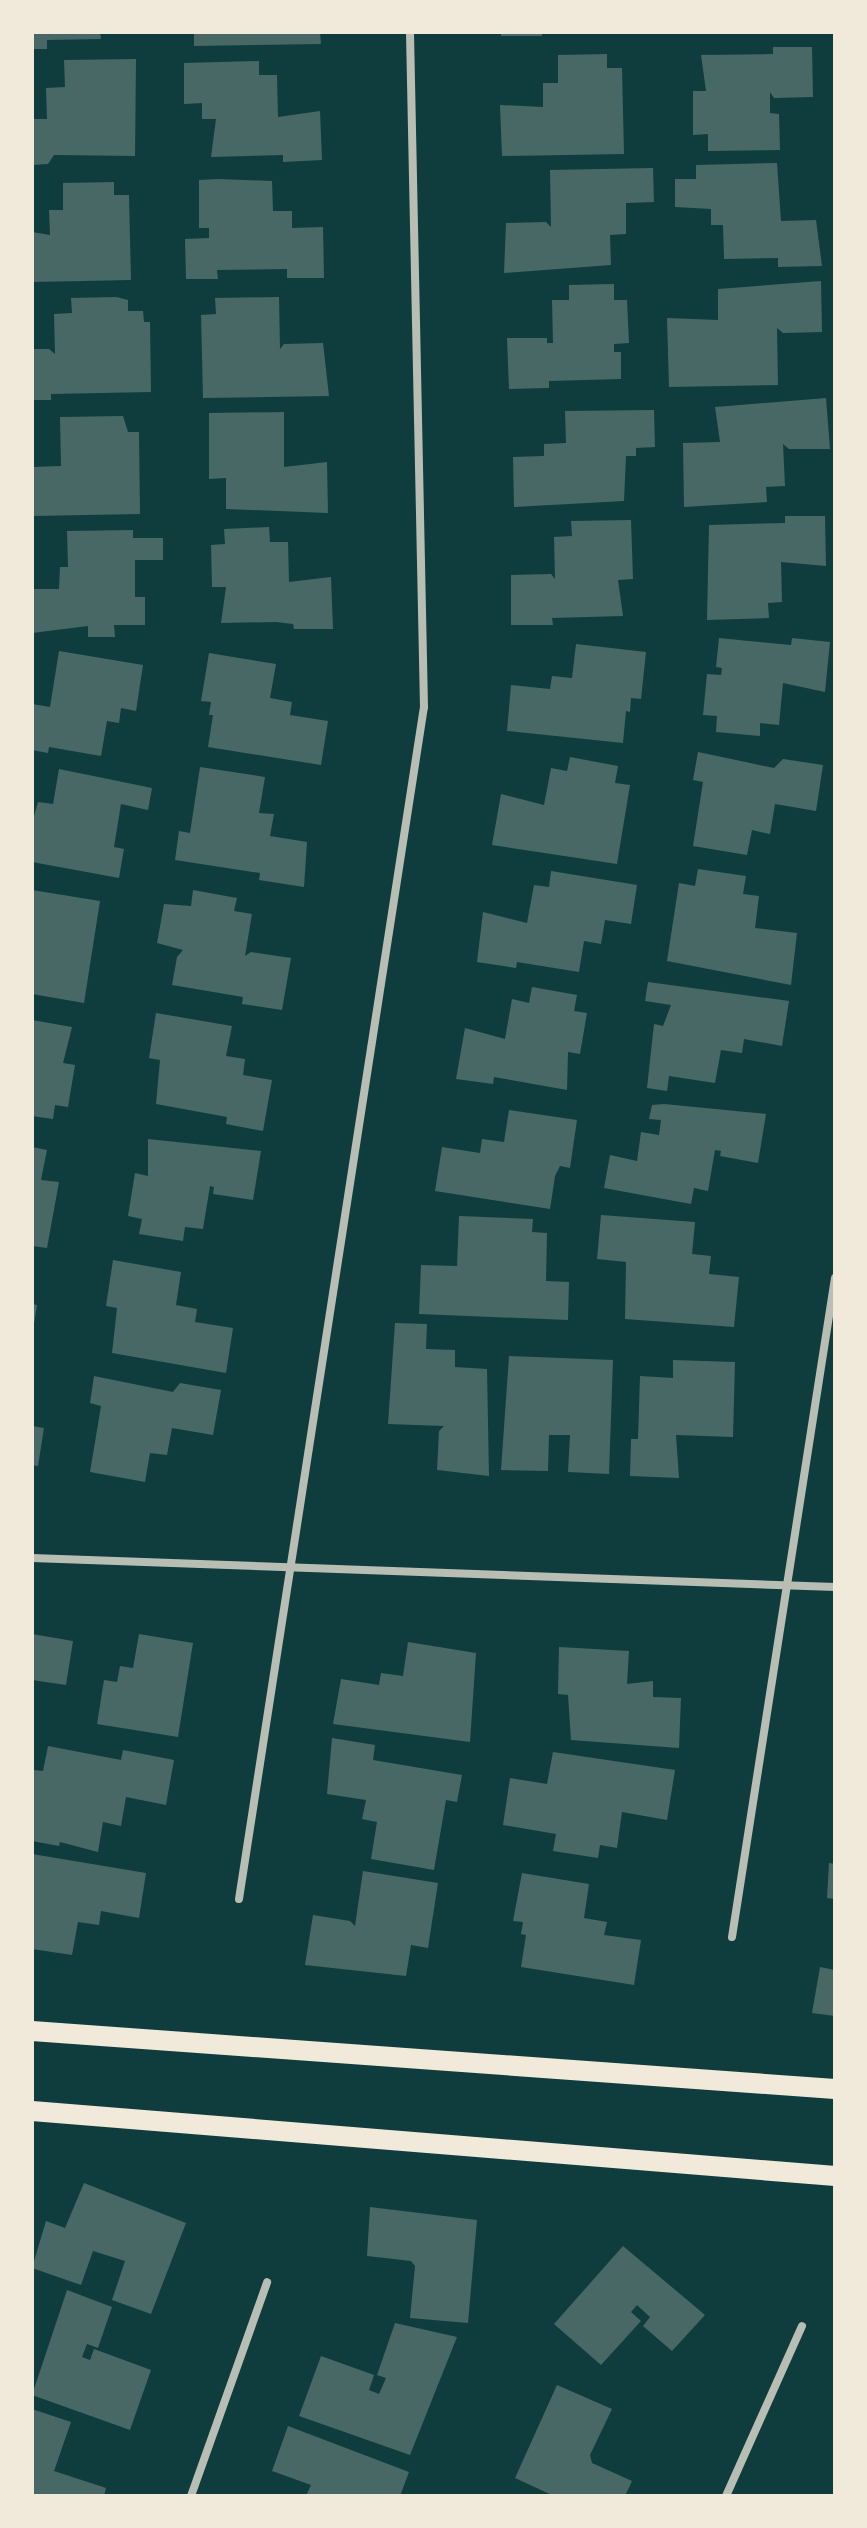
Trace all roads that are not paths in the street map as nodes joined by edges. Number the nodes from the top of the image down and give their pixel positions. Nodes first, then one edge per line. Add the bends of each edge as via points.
1 (410, 32) edge
2 (835, 1278) edge
3 (32, 1558) edge
4 (289, 1568) junction
5 (786, 1587) junction
6 (835, 1587) edge
7 (239, 1899) dead end
8 (732, 1937) dead end
9 (32, 2031) edge
10 (835, 2089) edge
11 (32, 2111) edge
12 (835, 2176) edge
13 (267, 2282) dead end
14 (802, 2326) dead end
15 (191, 2496) edge
16 (726, 2496) edge

1 - 4 street via 424,707
2 - 5 street
3 - 4 street
4 - 5 street
4 - 7 street
5 - 6 street
5 - 8 street
9 - 10 main road
11 - 12 main road
13 - 15 street
14 - 16 street

